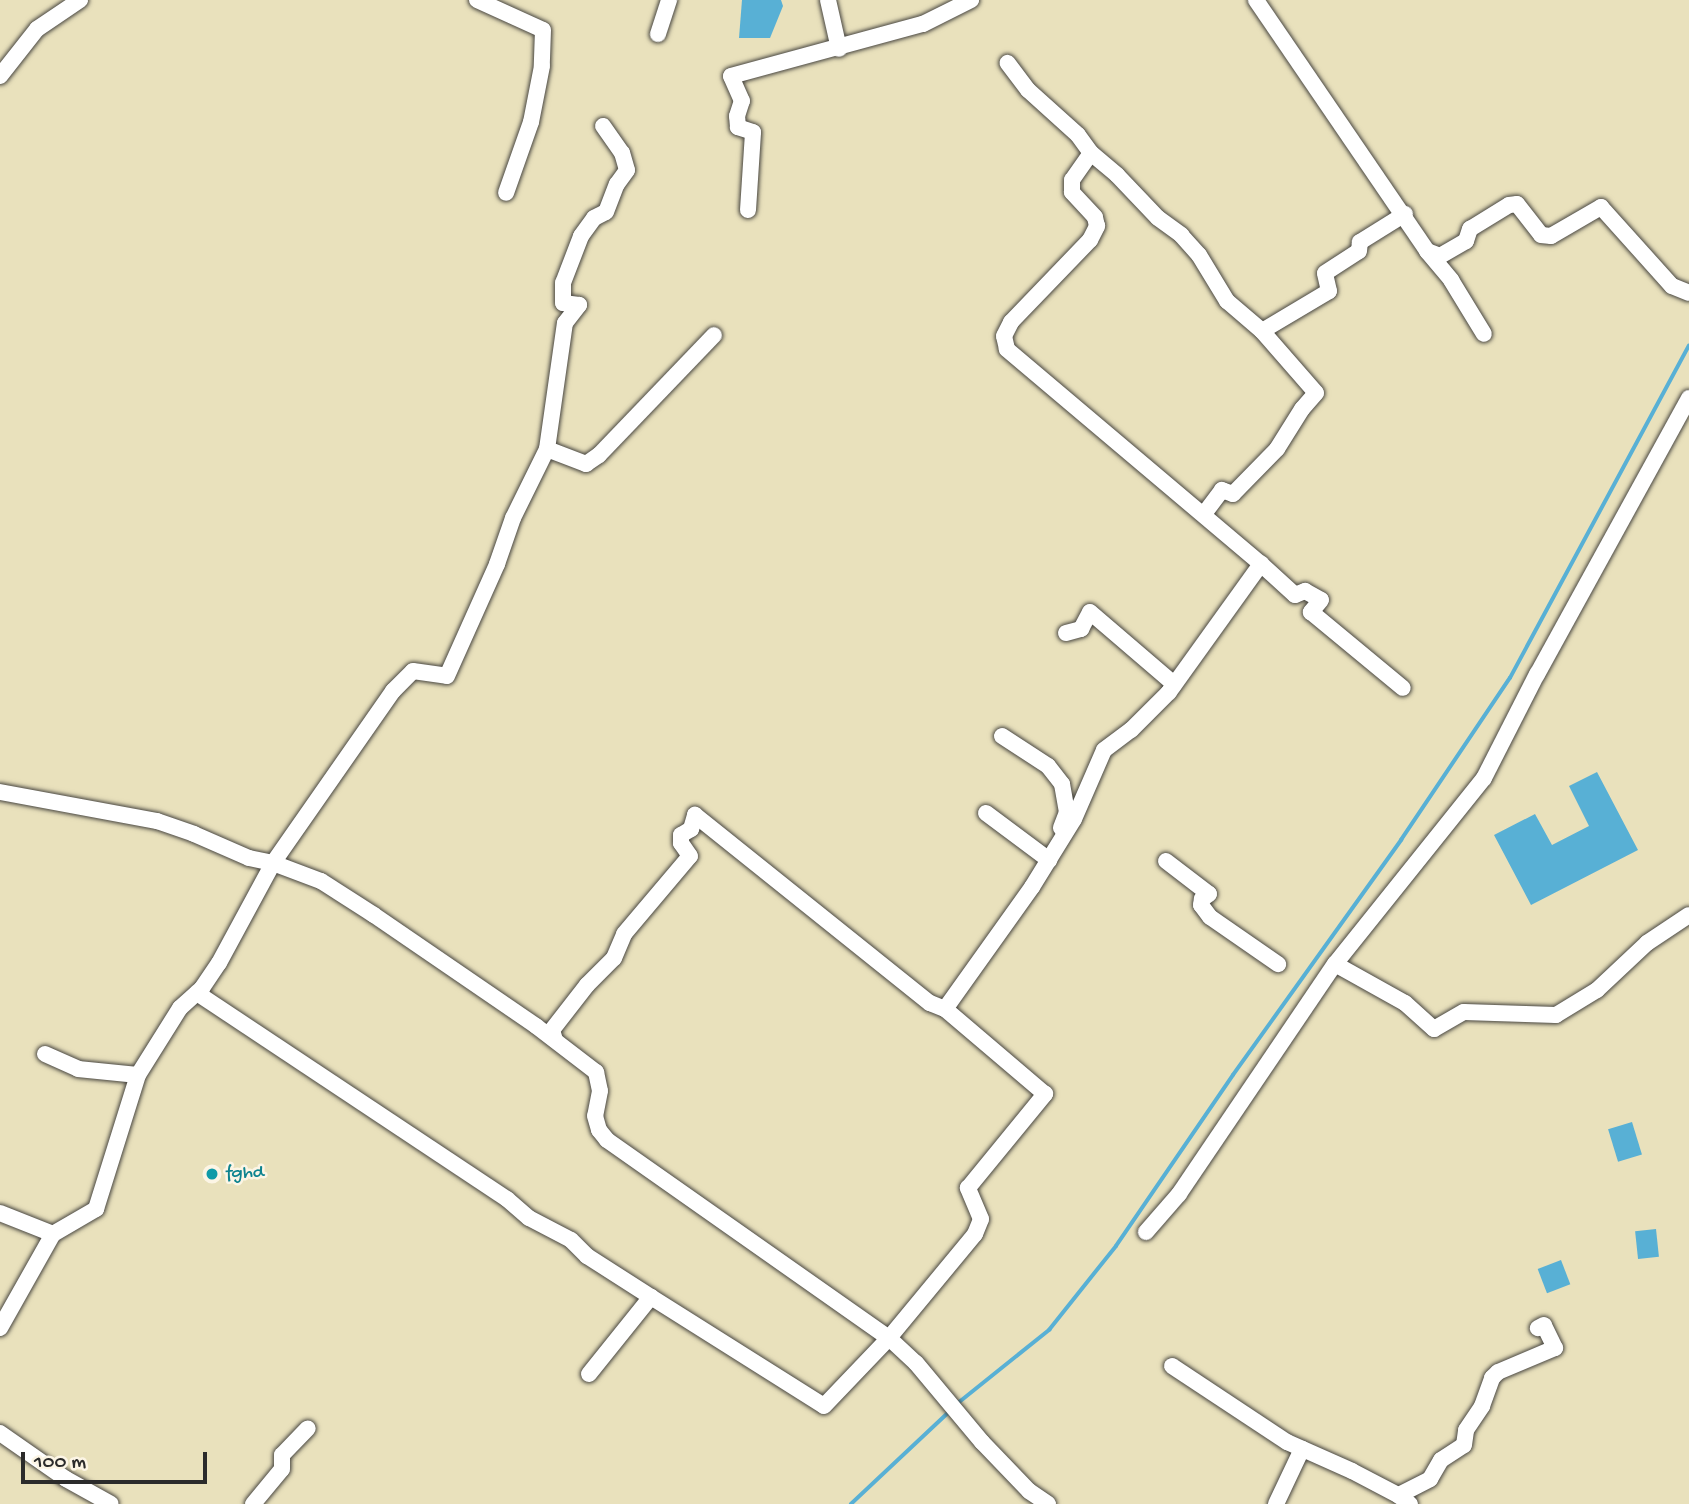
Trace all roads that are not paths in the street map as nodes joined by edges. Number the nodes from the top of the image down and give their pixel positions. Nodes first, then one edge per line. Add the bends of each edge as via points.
1 (80, 0) edge
2 (477, 0) edge
3 (668, 0) edge
4 (829, 0) edge
5 (971, 0) edge
6 (1256, 0) edge
7 (658, 34) dead end
8 (839, 49) junction
9 (1008, 63) dead end
10 (0, 76) edge
11 (603, 126) dead end
12 (1091, 153) junction
13 (506, 193) dead end
14 (748, 211) dead end
15 (1405, 214) junction
16 (1427, 251) junction
17 (1689, 293) edge
18 (1262, 331) junction
19 (1484, 334) dead end
20 (714, 335) dead end
21 (1689, 398) edge
22 (547, 449) junction
23 (1203, 513) junction
24 (1261, 564) junction
25 (1066, 633) dead end
26 (1174, 684) junction
27 (1403, 688) dead end
28 (1002, 736) dead end
29 (0, 792) edge
30 (986, 813) dead end
31 (1063, 836) junction
32 (1049, 860) junction
33 (1166, 860) dead end
34 (273, 863) junction
35 (1689, 915) edge
36 (1278, 964) dead end
37 (1335, 964) junction
38 (197, 993) junction
39 (945, 1009) junction
40 (555, 1040) junction
41 (44, 1054) dead end
42 (138, 1074) junction
43 (0, 1213) edge
44 (1146, 1232) dead end
45 (53, 1234) junction
46 (651, 1297) junction
47 (0, 1328) edge
48 (1538, 1328) dead end
49 (889, 1338) junction
50 (1172, 1366) dead end
51 (589, 1374) dead end
52 (308, 1428) dead end
53 (0, 1433) edge
54 (1302, 1449) junction
55 (1404, 1500) edge
56 (111, 1504) edge
57 (253, 1504) edge
58 (1048, 1504) edge
59 (1276, 1504) edge

1 - 10 street via 37,29
2 - 13 street via 542,30 542,66 531,122
3 - 7 street
4 - 8 street
5 - 8 street via 923,24
6 - 15 street
8 - 14 street via 731,76 742,101 738,127 753,132
9 - 12 street via 1028,90 1078,135
11 - 22 street via 622,153 627,170 606,212 594,218 581,236 563,283 563,303 579,305 565,323
12 - 18 street via 1181,235 1227,301
12 - 23 street via 1072,180 1072,192 1095,217 1097,226 1090,240 1011,322 1004,336 1007,349
15 - 16 street
15 - 18 street via 1360,242 1359,251 1325,273 1329,291
16 - 17 street via 1440,257 1466,241 1470,229 1509,205 1517,204 1541,235 1552,236 1601,207 1672,286
16 - 19 street
18 - 23 street via 1316,393 1278,449 1233,494 1222,490
20 - 22 street via 593,460 586,464
21 - 37 street via 1484,778
22 - 34 street via 447,676 413,671 393,691
23 - 24 street
24 - 26 street
24 - 27 street via 1294,595 1305,591 1321,600 1311,612
25 - 26 street via 1081,629 1090,612
26 - 31 street via 1131,730 1104,750
28 - 31 street via 1048,766 1062,785 1067,812
29 - 34 street via 157,821
30 - 32 street
31 - 32 street
32 - 39 street
33 - 36 street via 1209,894 1201,905 1210,917
34 - 38 street via 219,963
34 - 40 street via 321,881
35 - 37 street via 1647,943 1597,990 1556,1015 1464,1012 1434,1029 1405,1003
37 - 44 street via 1179,1194
38 - 42 street via 180,1008
38 - 46 street
39 - 40 street via 930,1003 695,815 691,829 681,835 690,856 624,934 614,958 552,1030
39 - 49 street via 1045,1094 968,1188 981,1219 975,1234
40 - 49 street via 596,1072 600,1091 595,1116 607,1140
41 - 42 street via 78,1069
42 - 45 street via 96,1209
43 - 45 street
45 - 47 street
46 - 49 street via 824,1406
46 - 51 street
48 - 55 street via 1544,1325 1555,1348 1492,1378 1482,1406 1466,1430 1464,1445 1441,1460 1430,1479
49 - 58 street via 1029,1491
50 - 54 street
52 - 57 street via 282,1455 282,1469
53 - 56 street
54 - 55 street
54 - 59 street

